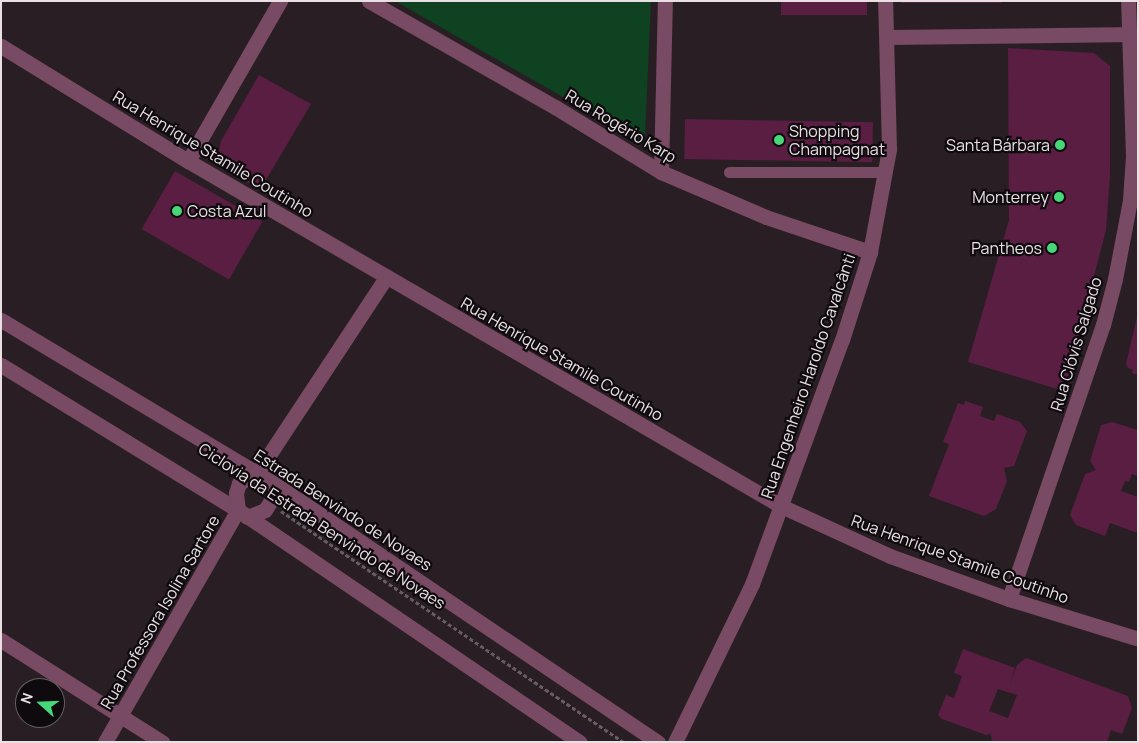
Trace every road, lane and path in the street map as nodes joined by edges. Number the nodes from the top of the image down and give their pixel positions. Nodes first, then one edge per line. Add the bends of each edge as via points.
1 (280, 1) edge
2 (369, 1) edge
3 (665, 1) edge
4 (885, 1) edge
5 (1128, 1) edge
6 (1133, 34) edge
7 (886, 37) junction
8 (1, 46) edge
9 (188, 161) junction
10 (661, 172) junction
11 (729, 172) dead end
12 (884, 172) junction
13 (870, 252) junction
14 (386, 277) junction
15 (1, 320) edge
16 (1, 365) edge
17 (257, 473) junction
18 (275, 484) junction
19 (270, 504) junction
20 (781, 506) junction
21 (242, 514) junction
22 (1009, 599) junction
23 (1136, 638) dead end
24 (1, 640) edge
25 (121, 715) junction
26 (105, 742) edge
27 (162, 742) edge
28 (580, 742) edge
29 (624, 742) edge
30 (658, 742) edge
31 (675, 742) edge

1 - 9 street
2 - 10 street, Rua Rogério Karp
3 - 10 street
4 - 7 street, Rua Engenheiro Haroldo Cavalcânti
5 - 6 street, Rua Clóvis Salgado
6 - 7 street
6 - 22 street, Rua Clóvis Salgado via 1130,200 1115,279 1103,325
7 - 12 street, Rua Engenheiro Haroldo Cavalcânti via 890,117
8 - 9 street, Rua Henrique Stamile Coutinho
9 - 14 street, Rua Henrique Stamile Coutinho
10 - 13 street, Rua Rogério Karp via 766,217
11 - 12 lane
12 - 13 street, Rua Engenheiro Haroldo Cavalcânti
13 - 20 street, Rua Engenheiro Haroldo Cavalcânti via 842,340
14 - 17 street, Rua Professora Isolina Sartore
14 - 20 street, Rua Henrique Stamile Coutinho
15 - 17 street, Estrada Benvindo de Novaes
16 - 21 street
17 - 18 street, Estrada Benvindo de Novaes
17 - 21 street, Rua Professora Isolina Sartore via 239,483
18 - 19 street
18 - 30 street, Estrada Benvindo de Novaes
19 - 21 street via 258,514
19 - 29 path, Ciclovia da Estrada Benvindo de Novaes
20 - 22 street, Rua Henrique Stamile Coutinho via 890,556
20 - 31 street, Rua Engenheiro Haroldo Cavalcânti via 752,584
21 - 25 street, Rua Professora Isolina Sartore
21 - 28 street
22 - 23 street, Rua Henrique Stamile Coutinho
24 - 25 street
25 - 26 street, Rua Professora Isolina Sartore
25 - 27 street

